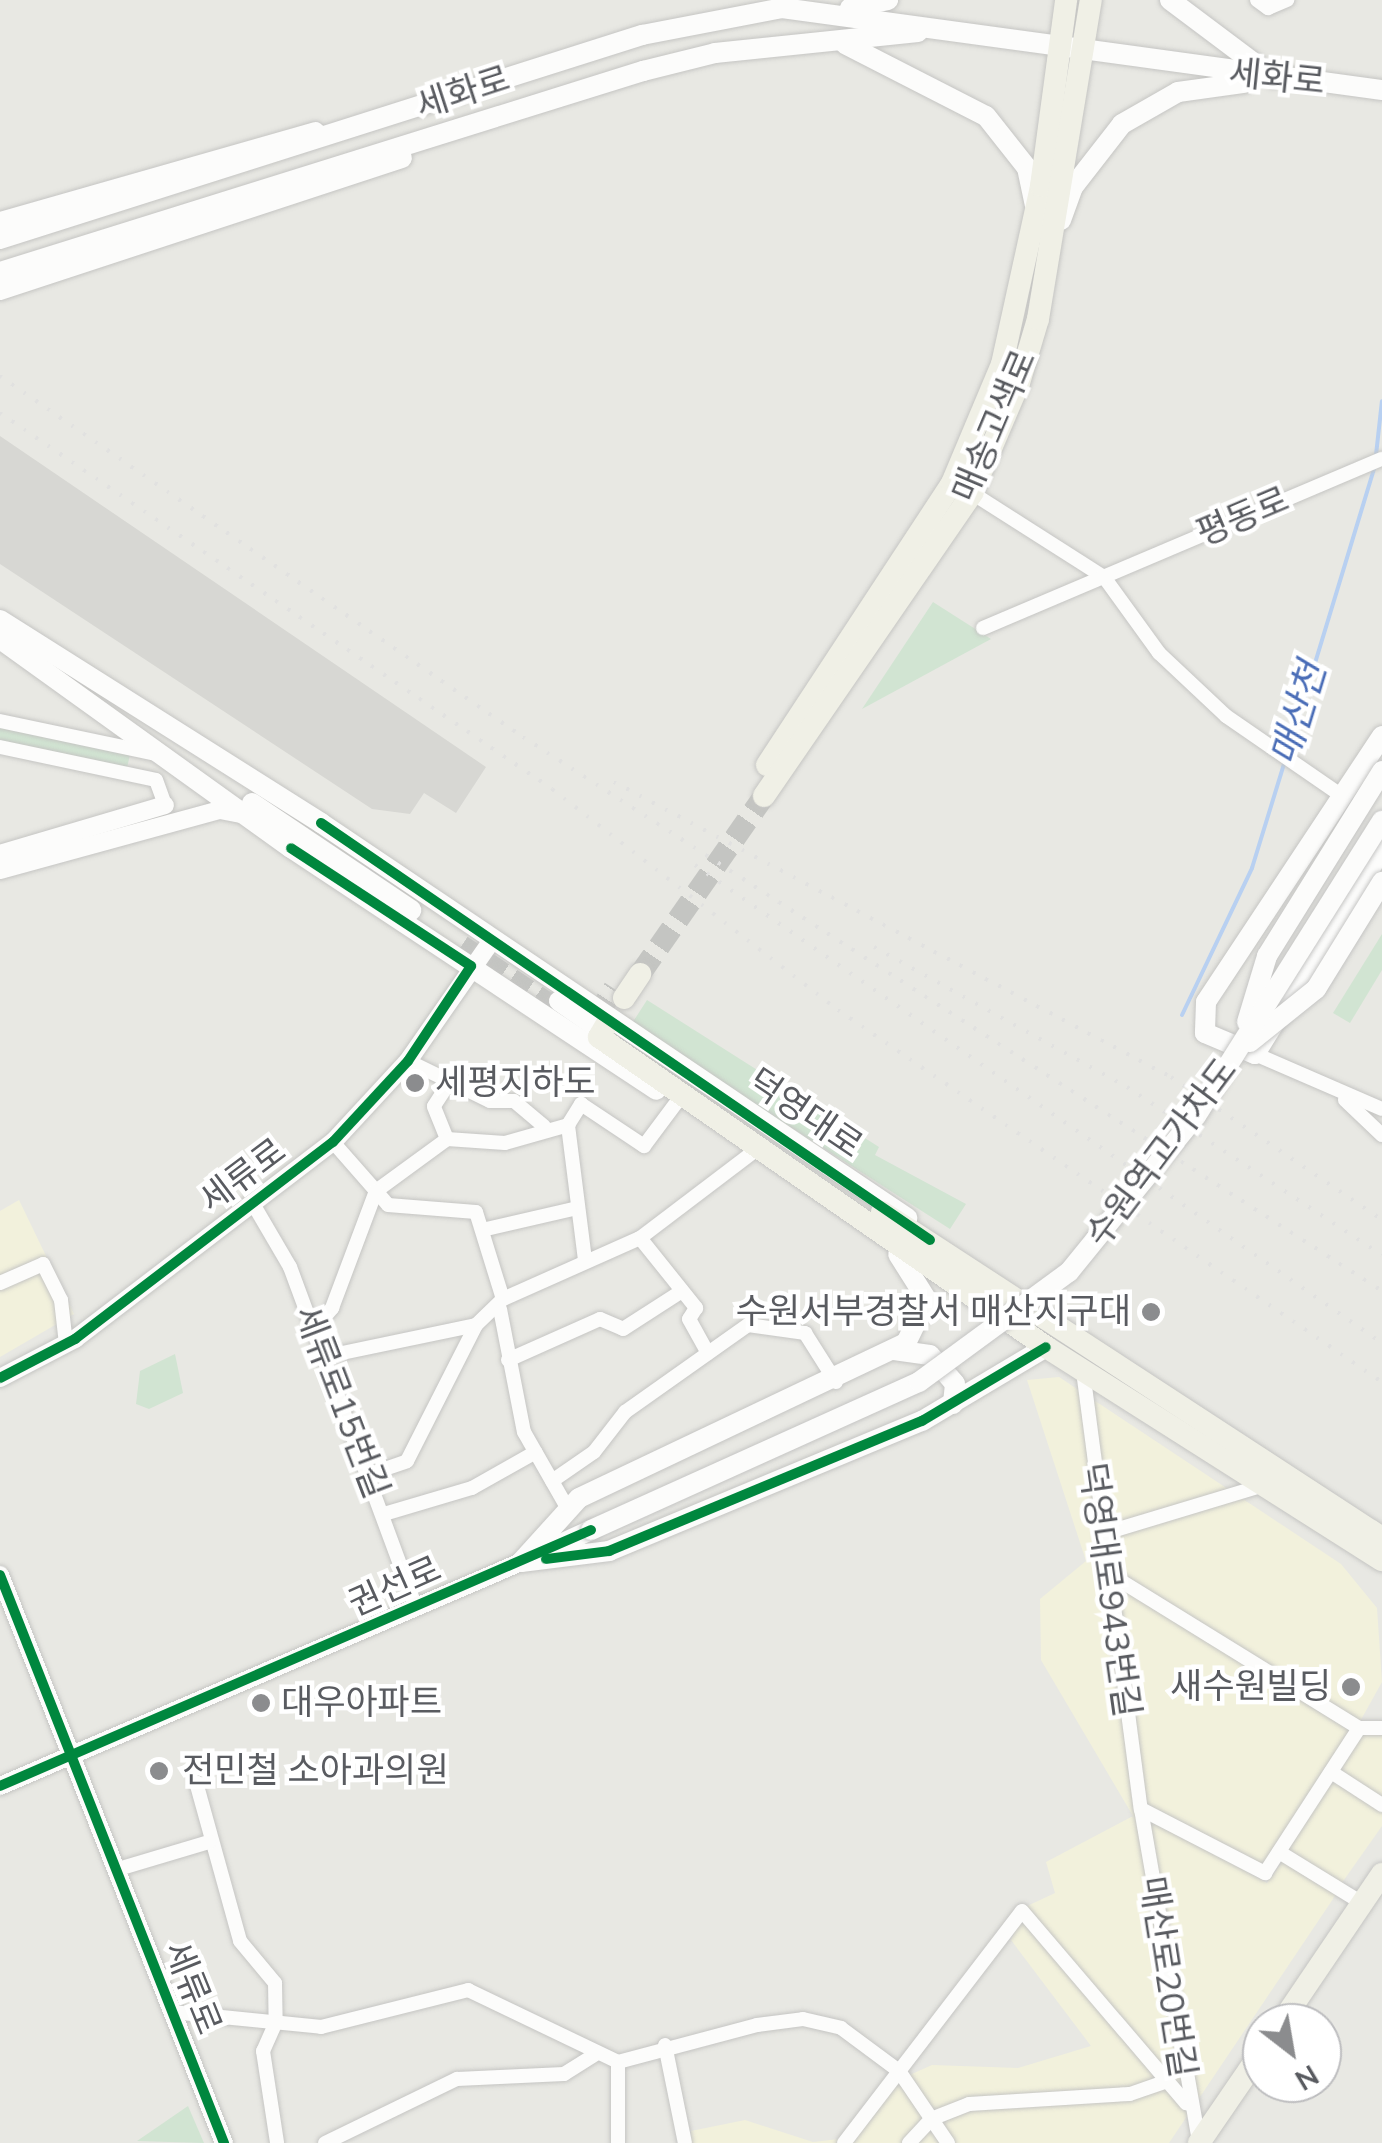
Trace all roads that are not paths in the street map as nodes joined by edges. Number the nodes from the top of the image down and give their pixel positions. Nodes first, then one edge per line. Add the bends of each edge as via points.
1 (888, 0) edge
2 (1066, 0) edge
3 (1090, 0) edge
4 (1170, 0) edge
5 (1257, 0) edge
6 (1287, 0) edge
7 (842, 10) junction
8 (935, 29) junction
9 (843, 43) junction
10 (1071, 54) junction
11 (1276, 79) junction
12 (1382, 90) edge
13 (529, 104) junction
14 (356, 128) junction
15 (1035, 208) junction
16 (0, 222) edge
17 (0, 239) edge
18 (1051, 248) junction
19 (0, 272) edge
20 (0, 290) edge
21 (1382, 459) edge
22 (972, 493) junction
23 (1104, 577) junction
24 (0, 620) edge
25 (984, 628) dead end
26 (0, 639) edge
27 (126, 711) junction
28 (0, 721) edge
29 (1382, 736) edge
30 (0, 748) edge
31 (173, 755) junction
32 (1382, 771) edge
33 (1342, 796) junction
34 (164, 805) joint
35 (249, 816) junction
36 (1382, 821) edge
37 (1382, 849) edge
38 (0, 854) edge
39 (0, 870) edge
40 (1382, 882) edge
41 (492, 940) junction
42 (471, 966) junction
43 (634, 970) tunnel mouth
44 (619, 993) tunnel mouth
45 (555, 1002) junction
46 (597, 1027) joint
47 (1248, 1051) junction
48 (408, 1061) junction
49 (448, 1083) junction
50 (1341, 1096) junction
51 (676, 1103) junction
52 (1382, 1109) edge
53 (568, 1125) junction
54 (544, 1126) junction
55 (1382, 1135) edge
56 (446, 1139) junction
57 (332, 1142) junction
58 (752, 1153) junction
59 (376, 1191) junction
60 (252, 1202) junction
61 (577, 1208) junction
62 (482, 1230) junction
63 (878, 1236) junction
64 (640, 1238) junction
65 (925, 1248) junction
66 (585, 1260) junction
67 (0, 1283) edge
68 (682, 1290) junction
69 (502, 1304) junction
70 (476, 1325) junction
71 (314, 1329) junction
72 (66, 1344) junction
73 (1046, 1347) junction
74 (894, 1350) junction
75 (708, 1353) junction
76 (323, 1357) junction
77 (508, 1360) junction
78 (1083, 1371) junction
79 (0, 1378) edge
80 (836, 1382) junction
81 (953, 1404) junction
82 (536, 1452) junction
83 (370, 1474) junction
84 (552, 1480) junction
85 (1266, 1484) junction
86 (568, 1509) junction
87 (384, 1514) junction
88 (591, 1530) joint
89 (1102, 1534) junction
90 (1382, 1538) edge
91 (1382, 1560) edge
92 (521, 1562) junction
93 (1108, 1573) junction
94 (0, 1575) edge
95 (416, 1608) junction
96 (1359, 1728) junction
97 (1382, 1728) edge
98 (71, 1760) junction
99 (1331, 1772) junction
100 (196, 1782) dead end
101 (0, 1786) edge
102 (1382, 1805) edge
103 (1142, 1809) junction
104 (209, 1842) junction
105 (1278, 1852) junction
106 (115, 1870) junction
107 (1382, 1874) edge
108 (1362, 1903) junction
109 (1294, 2003) edge
110 (172, 2012) junction
111 (276, 2022) junction
112 (665, 2044) junction
113 (594, 2056) junction
114 (618, 2062) junction
115 (899, 2072) junction
116 (1242, 2080) edge
117 (1165, 2082) junction
118 (1187, 2104) junction
119 (931, 2119) junction
120 (224, 2143) edge
121 (277, 2143) edge
122 (325, 2143) edge
123 (618, 2143) edge
124 (685, 2143) edge
125 (844, 2143) edge
126 (908, 2143) edge
127 (948, 2143) edge
128 (1199, 2143) edge

1 - 7 main road
2 - 10 main road, 매송고색로
3 - 10 main road, 매송고색로
4 - 11 main road
5 - 6 street via 1268,8
7 - 8 main road, 세화로
7 - 14 main road, 세화로 via 782,8 642,34
8 - 9 main road, 세화로
8 - 10 main road, 세화로
9 - 13 main road, 세화로 via 715,53
9 - 15 main road via 956,93 986,116 1028,168
10 - 11 main road, 세화로
10 - 15 main road, 매송고색로
10 - 18 main road, 매송고색로
11 - 12 main road, 세화로
11 - 18 main road via 1178,92 1122,124 1074,187
13 - 19 main road, 세화로
13 - 20 main road via 388,164
14 - 16 main road via 283,135
14 - 17 main road, 세화로
15 - 22 main road, 매송고색로 via 1002,364 952,483 758,793
18 - 22 main road, 매송고색로 via 1019,382
21 - 23 street, 평동로
22 - 23 street
23 - 25 street, 평동로
23 - 33 street via 1160,653
24 - 27 main road, 덕영대로
26 - 27 main road, 덕영대로
27 - 31 main road, 덕영대로
27 - 31 main road, 덕영대로 via 464,942
27 - 41 main road, 덕영대로
28 - 31 street
29 - 33 main road
30 - 34 street via 156,780
31 - 35 main road, 덕영대로
32 - 47 main road, bridge via 1266,956
33 - 47 main road via 1206,1002 1205,1033
34 - 38 street
35 - 39 street via 220,810
35 - 42 main road, 덕영대로
36 - 47 main road, 수원역고가차도, bridge
37 - 47 main road
40 - 47 main road, bridge via 1316,988
41 - 42 street, 세류로
41 - 45 main road, 덕영대로
42 - 45 main road, 덕영대로
42 - 48 street, 세류로
43 - 44 main road
45 - 46 main road, 덕영대로
45 - 51 main road, 덕영대로
45 - 65 main road, 덕영대로
46 - 65 main road, 덕영대로
47 - 50 street
47 - 88 main road, 수원역고가차도, bridge via 1108,1233 985,1342 846,1418
48 - 49 street
48 - 57 street, 세류로
49 - 54 street via 514,1101
49 - 56 street via 434,1106
50 - 52 street
50 - 55 street
51 - 53 street via 644,1146 581,1104
51 - 58 main road, 덕영대로
53 - 54 street
53 - 61 street
54 - 56 street via 505,1143
56 - 59 street
57 - 59 street
57 - 60 street, 세류로
58 - 63 main road, 덕영대로
58 - 64 street
59 - 62 street via 388,1204 476,1212
59 - 71 street via 332,1308
60 - 71 street, 세류로15번길
60 - 72 street, 세류로
61 - 62 street
61 - 66 street
62 - 69 street
63 - 65 main road, 덕영대로
63 - 74 main road via 914,1268 927,1300 917,1333
64 - 66 street
64 - 68 street
65 - 73 main road, 덕영대로
65 - 90 main road, 덕영대로
66 - 69 street
67 - 72 street via 43,1264 61,1300
68 - 75 street
68 - 77 street via 623,1329 600,1319
69 - 70 street
69 - 77 street
70 - 76 street
70 - 83 street via 407,1461
71 - 76 street, 세류로15번길
72 - 79 street, 세류로
73 - 78 main road, 덕영대로
73 - 81 main road
74 - 80 main road
74 - 81 main road via 930,1355 955,1384
75 - 80 street via 748,1325 805,1333
75 - 84 street via 625,1412 594,1452
76 - 83 street, 세류로15번길
77 - 82 street
78 - 85 main road, 덕영대로
78 - 89 street, 덕영대로943번길
80 - 86 main road
81 - 92 main road via 608,1551
82 - 84 street
82 - 87 street via 472,1488
83 - 87 street, 세류로15번길
84 - 86 street
85 - 89 street
85 - 91 main road, 덕영대로
86 - 92 main road
87 - 95 street, 세류로15번길
88 - 92 main road, 권선로
89 - 93 street, 덕영대로943번길
92 - 95 street, 권선로
93 - 96 street
93 - 103 street, 덕영대로943번길
94 - 98 street, 세류로
95 - 98 street, 권선로
96 - 97 street
96 - 99 street
98 - 101 street, 권선로
98 - 106 street, 세류로
99 - 102 street
99 - 105 street
100 - 104 street
103 - 105 street via 1266,1873
103 - 118 street, 매산로20번길
104 - 106 street
104 - 111 street via 240,1940 275,1983
105 - 108 street
106 - 110 street, 세류로
107 - 108 main road
108 - 109 main road
110 - 111 street
110 - 120 street, 세류로
111 - 113 street via 340,2024 468,1990
111 - 121 street via 263,2050
112 - 114 street
112 - 115 street via 803,2018 841,2028
112 - 124 street
113 - 114 street
113 - 122 street via 564,2074 457,2079
114 - 123 street
115 - 117 street via 1022,1911
115 - 119 street
115 - 125 street
116 - 128 main road
117 - 118 street
117 - 119 street via 1130,2094 969,2104
118 - 128 street, 매산로20번길
119 - 126 street
119 - 127 street

